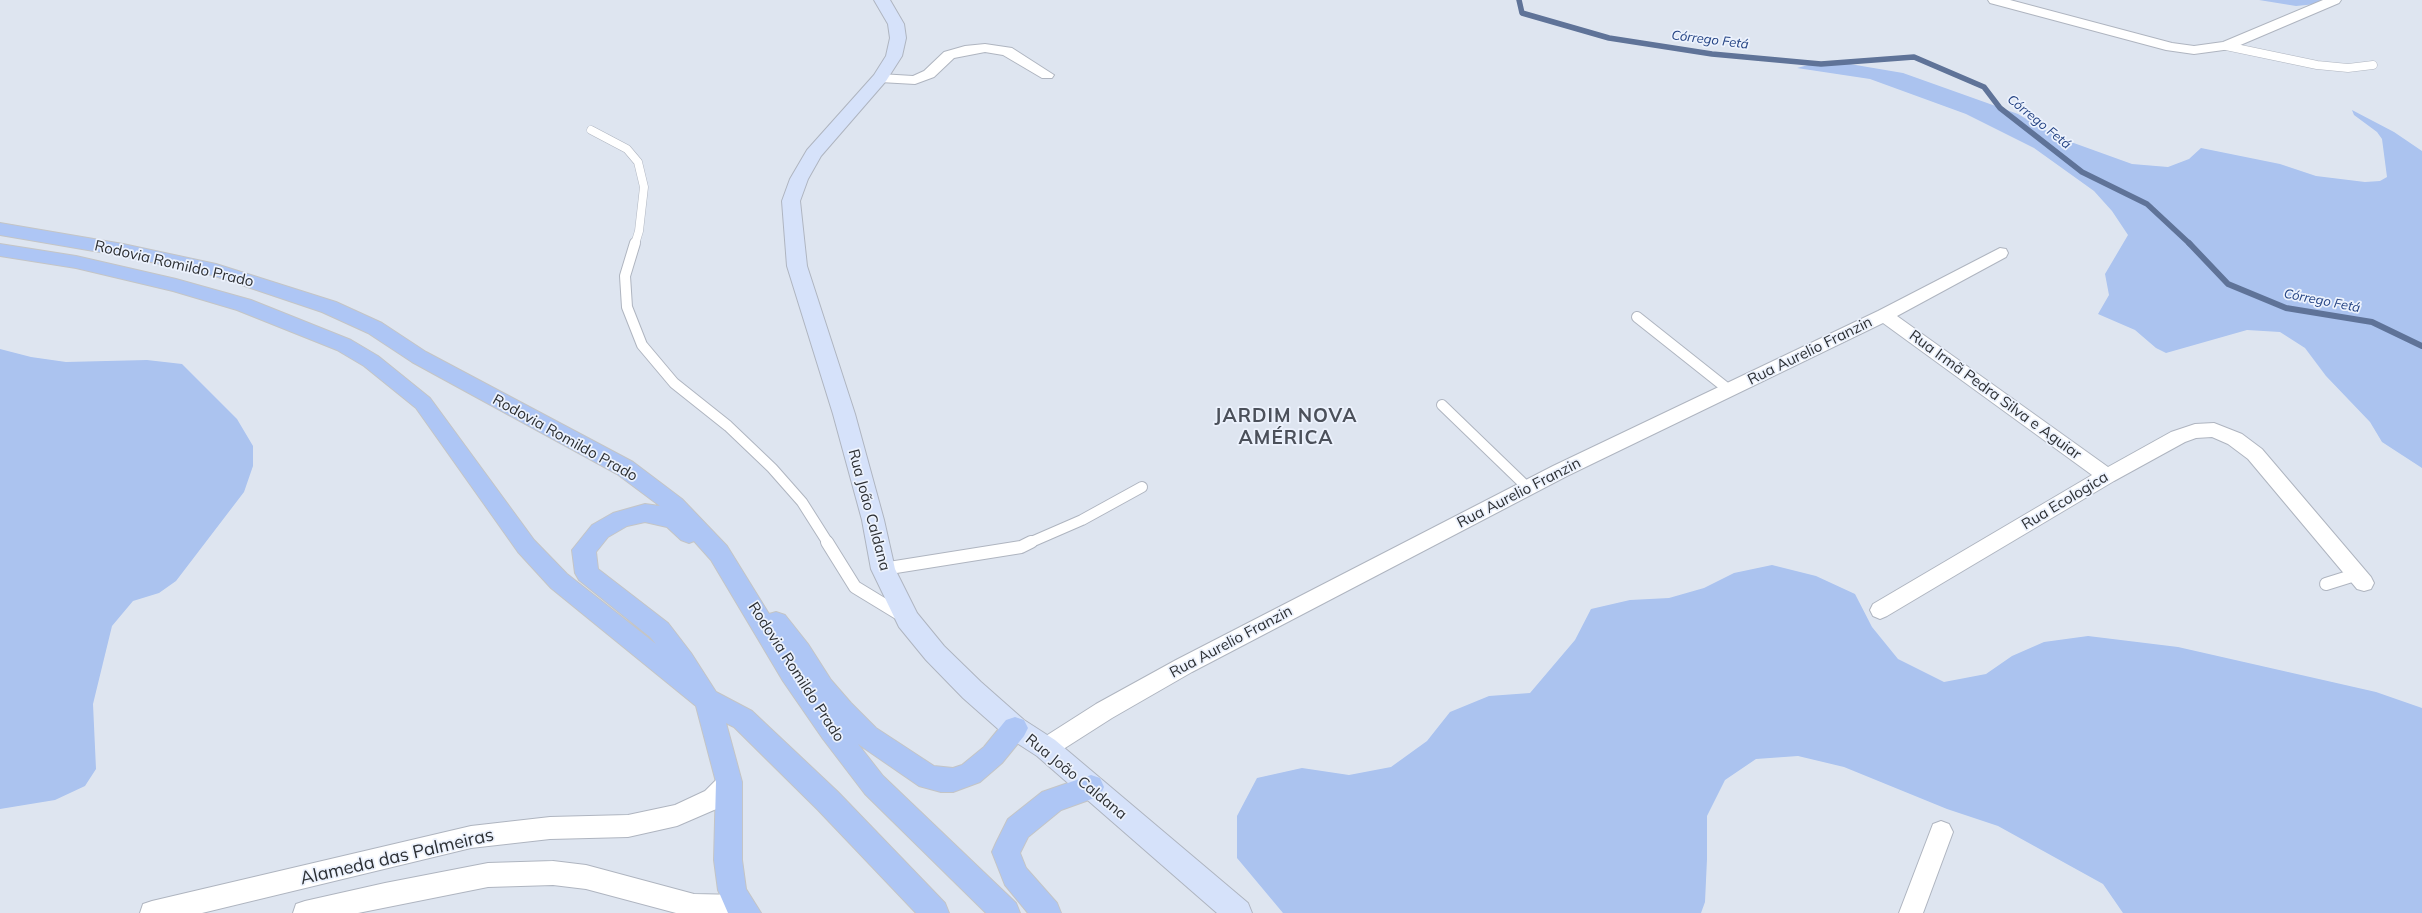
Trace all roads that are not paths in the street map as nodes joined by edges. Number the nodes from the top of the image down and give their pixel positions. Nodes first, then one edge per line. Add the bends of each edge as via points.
1 (882, 0) edge
2 (1996, 0) edge
3 (2334, 0) edge
4 (2226, 46) junction
5 (2373, 65) dead end
6 (1047, 75) dead end
7 (880, 78) junction
8 (591, 130) dead end
9 (0, 229) edge
10 (0, 250) edge
11 (2000, 253) dead end
12 (1884, 315) junction
13 (1637, 317) dead end
14 (1729, 390) junction
15 (1442, 405) dead end
16 (2107, 476) junction
17 (1142, 487) dead end
18 (1528, 488) junction
19 (883, 569) junction
20 (730, 572) junction
21 (2361, 579) joint
22 (2326, 584) dead end
23 (1880, 610) dead end
24 (908, 620) junction
25 (707, 700) junction
26 (1015, 728) junction
27 (1046, 748) junction
28 (729, 782) junction
29 (1091, 787) junction
30 (1941, 832) dead end
31 (743, 911) edge
32 (152, 913) edge
33 (305, 913) edge
34 (935, 913) edge
35 (1006, 913) edge
36 (1047, 913) edge
37 (1238, 913) edge
38 (1911, 913) edge

1 - 7 street, Rua João Caldana via 896,24 898,38 894,56
2 - 4 street via 2171,46 2194,50
3 - 4 street
4 - 5 lane via 2317,65 2348,68
6 - 7 street via 1007,51 985,48 965,50 949,56 929,74 915,80
7 - 19 street, Rua João Caldana via 813,154 799,179 791,201 797,266 844,414 873,520
8 - 24 lane via 627,149 638,162 644,187 640,231 624,276 628,307 642,345 674,383 728,426 772,468 802,502 855,587
9 - 20 main road, Rodovia Romildo Prado via 123,250 216,270 329,307 375,328 498,401 625,468 674,505 719,553
10 - 25 main road, Rodovia Romildo Prado via 83,263 176,284 244,305 344,345 372,361 423,403 526,546 559,581
11 - 12 street, Rua Aurelio Franzin
12 - 14 street, Rua Aurelio Franzin
12 - 16 street, Rua Irmã Pedra Silva e Aguiar
13 - 14 lane
14 - 18 street, Rua Aurelio Franzin
15 - 18 lane
16 - 21 street, Rua Ecologica via 2178,437 2195,431 2214,430 2235,439 2255,454
16 - 23 street, Rua Ecologica
17 - 19 lane via 1082,520 1021,547
18 - 27 street, Rua Aurelio Franzin via 1184,666 1104,711
19 - 24 street, Rua João Caldana
20 - 25 main road via 721,560 674,522 652,514 645,513 622,519 600,532 584,550 587,573 659,630 682,660
20 - 26 main road via 749,587 799,651 822,688 842,711 867,736 928,777 953,780 971,774 993,755
20 - 35 main road, Rodovia Romildo Prado via 792,673 874,785
21 - 22 lane
24 - 26 street, Rua João Caldana via 935,653
25 - 28 main road
25 - 34 main road, Rodovia Romildo Prado via 743,719 828,800
26 - 27 street, Rua João Caldana
27 - 29 street, Rua João Caldana
28 - 31 main road via 728,860 732,890
28 - 32 street, Alameda das Palmeiras via 713,799 677,815 628,826 550,828 471,836
29 - 36 main road via 1052,801 1035,814 1018,828 1006,852 1015,876
29 - 37 street, Rua João Caldana
30 - 38 street
31 - 33 street via 694,906 586,877 553,873 488,876

